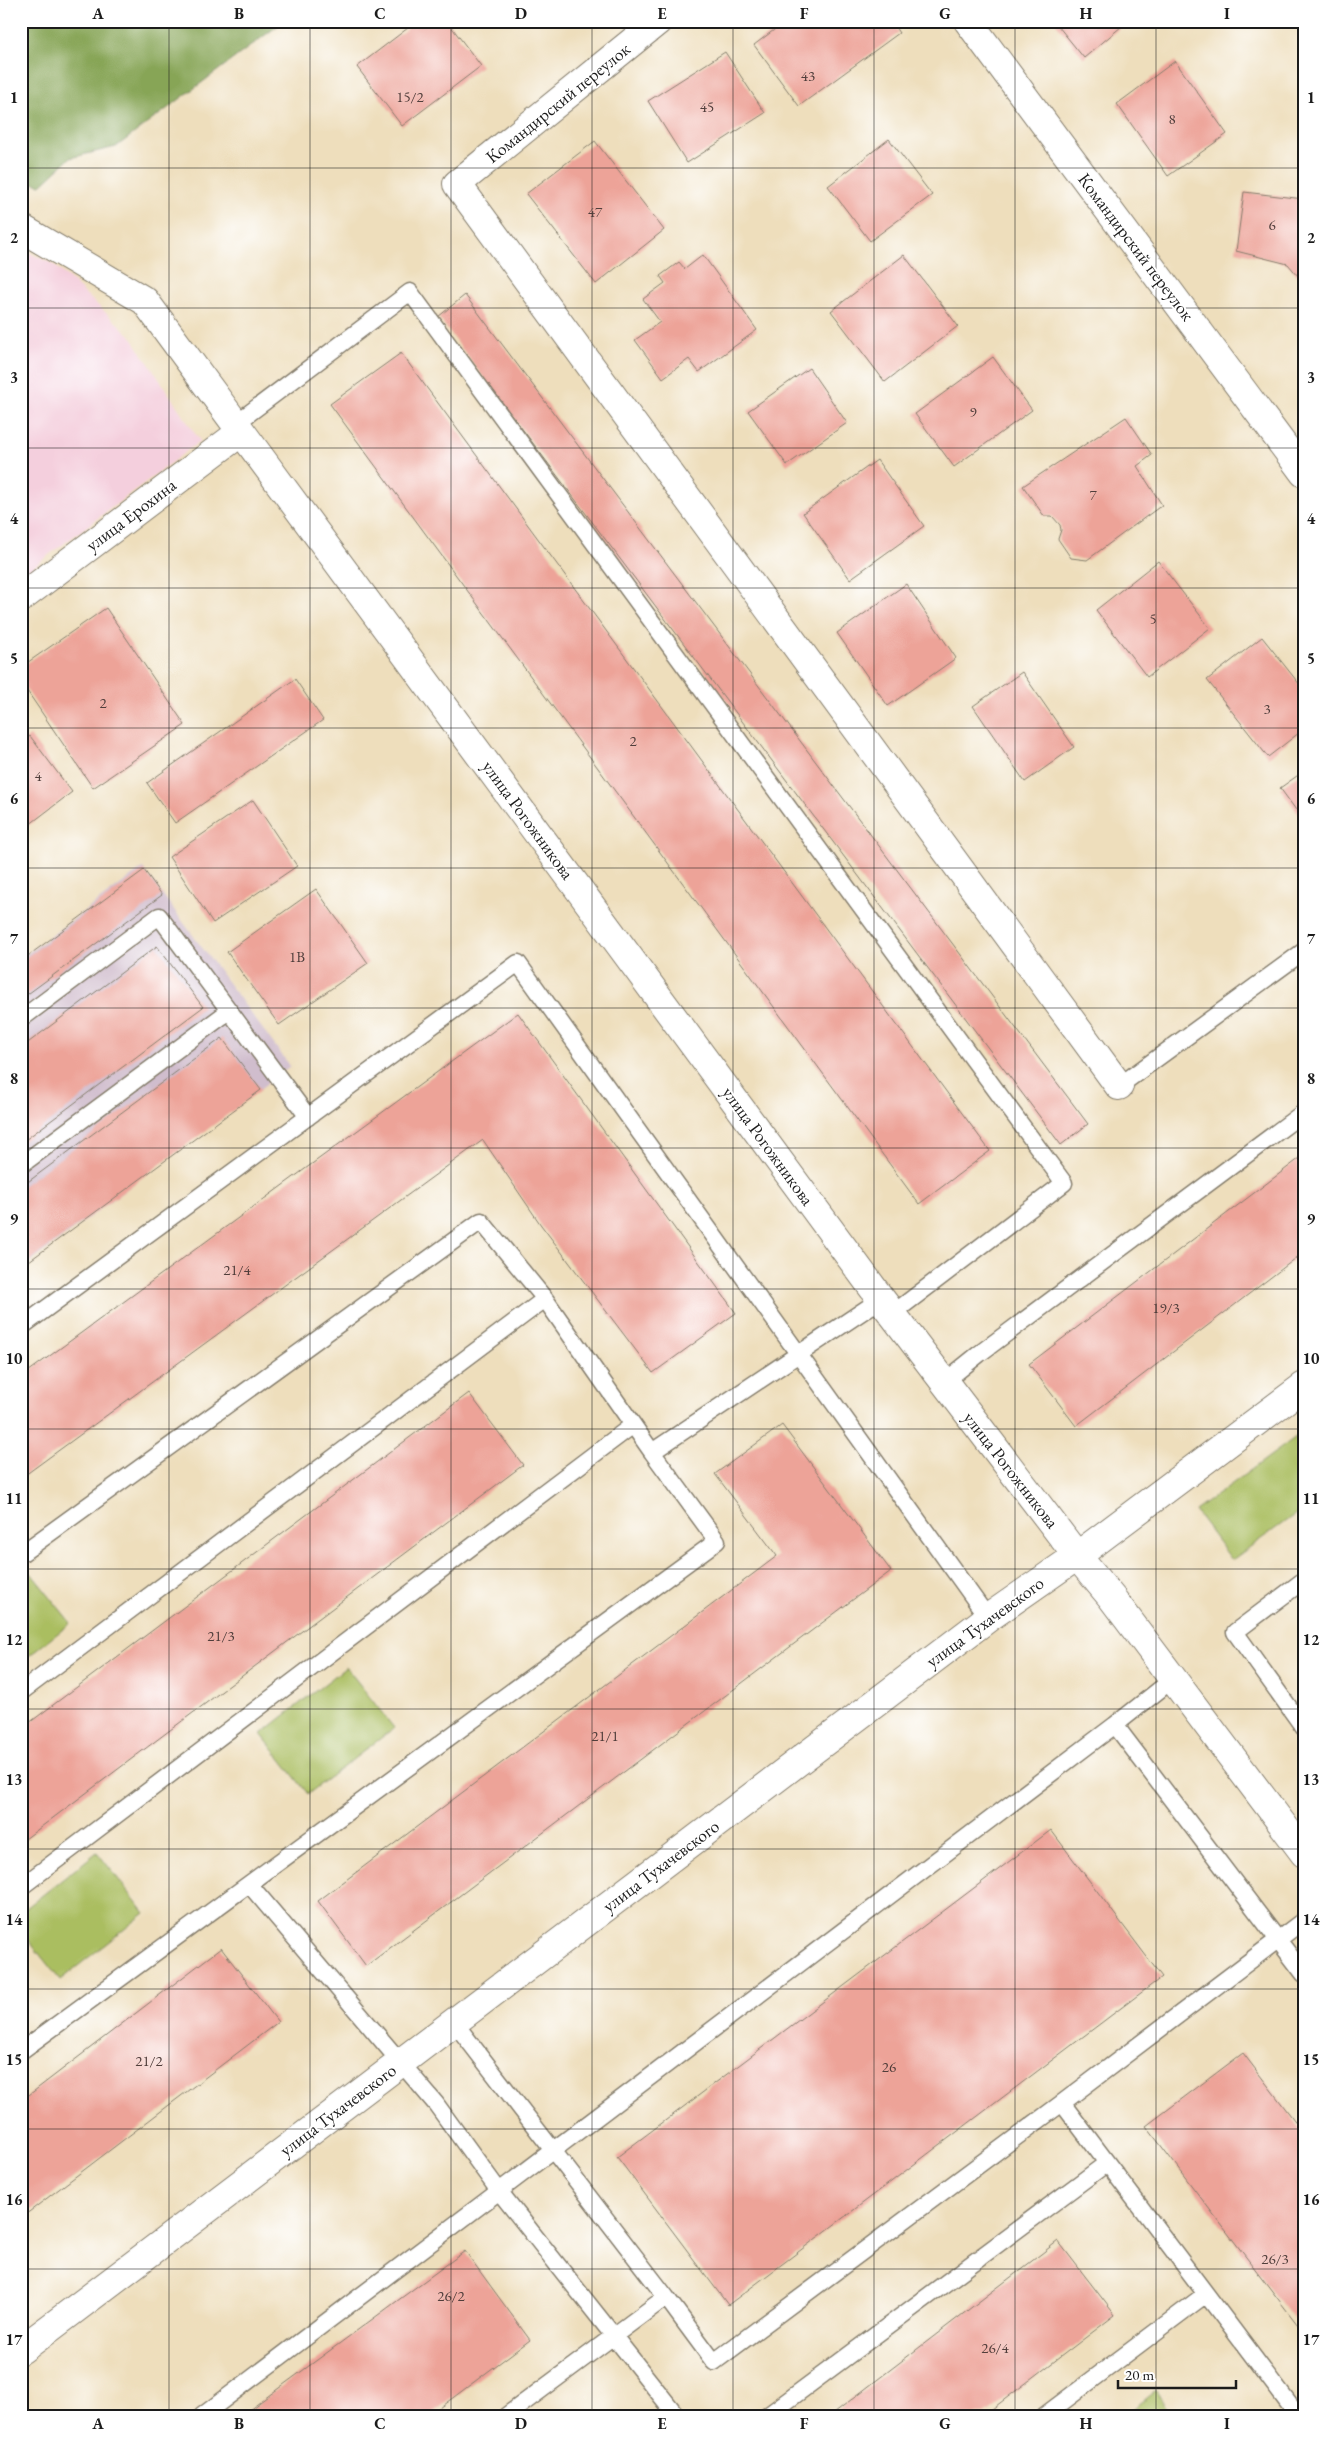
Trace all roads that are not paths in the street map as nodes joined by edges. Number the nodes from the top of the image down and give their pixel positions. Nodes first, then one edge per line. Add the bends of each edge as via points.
1 (658, 21) edge
2 (968, 21) edge
3 (21, 228) edge
4 (238, 428) junction
5 (1304, 473) edge
6 (21, 598) edge
7 (1304, 951) edge
8 (230, 1011) junction
9 (21, 1019) edge
10 (1119, 1086) joint
11 (1304, 1112) edge
12 (308, 1117) junction
13 (21, 1165) edge
14 (544, 1299) junction
15 (887, 1307) junction
16 (21, 1327) edge
17 (799, 1354) junction
18 (943, 1383) junction
19 (1304, 1386) edge
20 (633, 1425) junction
21 (652, 1452) junction
22 (21, 1554) edge
23 (1077, 1556) junction
24 (1304, 1580) edge
25 (988, 1618) junction
26 (1174, 1679) junction
27 (21, 1692) edge
28 (1115, 1725) junction
29 (1304, 1728) edge
30 (1304, 1853) edge
31 (249, 1884) junction
32 (21, 1887) edge
33 (1304, 1920) edge
34 (1278, 1940) junction
35 (1304, 1974) edge
36 (454, 2022) junction
37 (21, 2051) edge
38 (401, 2062) junction
39 (1062, 2103) junction
40 (553, 2150) junction
41 (1107, 2163) junction
42 (499, 2191) junction
43 (1206, 2294) junction
44 (666, 2297) junction
45 (614, 2335) junction
46 (21, 2350) edge
47 (202, 2416) edge
48 (506, 2416) edge
49 (677, 2416) edge
50 (767, 2416) edge
51 (1044, 2416) edge
52 (1298, 2416) edge

1 - 10 street, Командирский переулок via 457,184
2 - 5 street, Командирский переулок
3 - 4 street, улица Рогожникова via 145,301
4 - 6 street, улица Ерохина
4 - 15 street, улица Рогожникова
4 - 15 lane via 410,292 1064,1183
7 - 10 lane
8 - 9 lane via 159,916
8 - 12 lane
8 - 13 lane
11 - 18 lane
12 - 16 lane
12 - 17 lane via 518,963
14 - 20 lane
14 - 22 lane via 480,1221
14 - 27 lane
15 - 17 lane
15 - 18 street, улица Рогожникова
17 - 21 lane
17 - 25 lane
18 - 23 street, улица Рогожникова
19 - 23 street, улица Тухачевского
20 - 21 lane
20 - 32 lane
21 - 31 lane via 717,1541
23 - 25 street, улица Тухачевского
23 - 26 street, улица Рогожникова
24 - 29 lane via 1236,1632
25 - 36 street, улица Тухачевского
26 - 28 lane
26 - 30 street, улица Рогожникова
28 - 34 lane
28 - 40 lane
31 - 37 lane
31 - 38 lane
33 - 34 lane
34 - 35 lane
34 - 39 lane
36 - 38 street, улица Тухачевского
36 - 40 lane
38 - 42 lane
38 - 46 street, улица Тухачевского
39 - 41 lane
39 - 44 lane via 714,2362
40 - 42 lane
40 - 44 lane
41 - 43 lane
41 - 50 lane
42 - 45 lane
42 - 47 lane
43 - 51 lane
43 - 52 lane
44 - 45 lane
45 - 48 lane
45 - 49 lane

